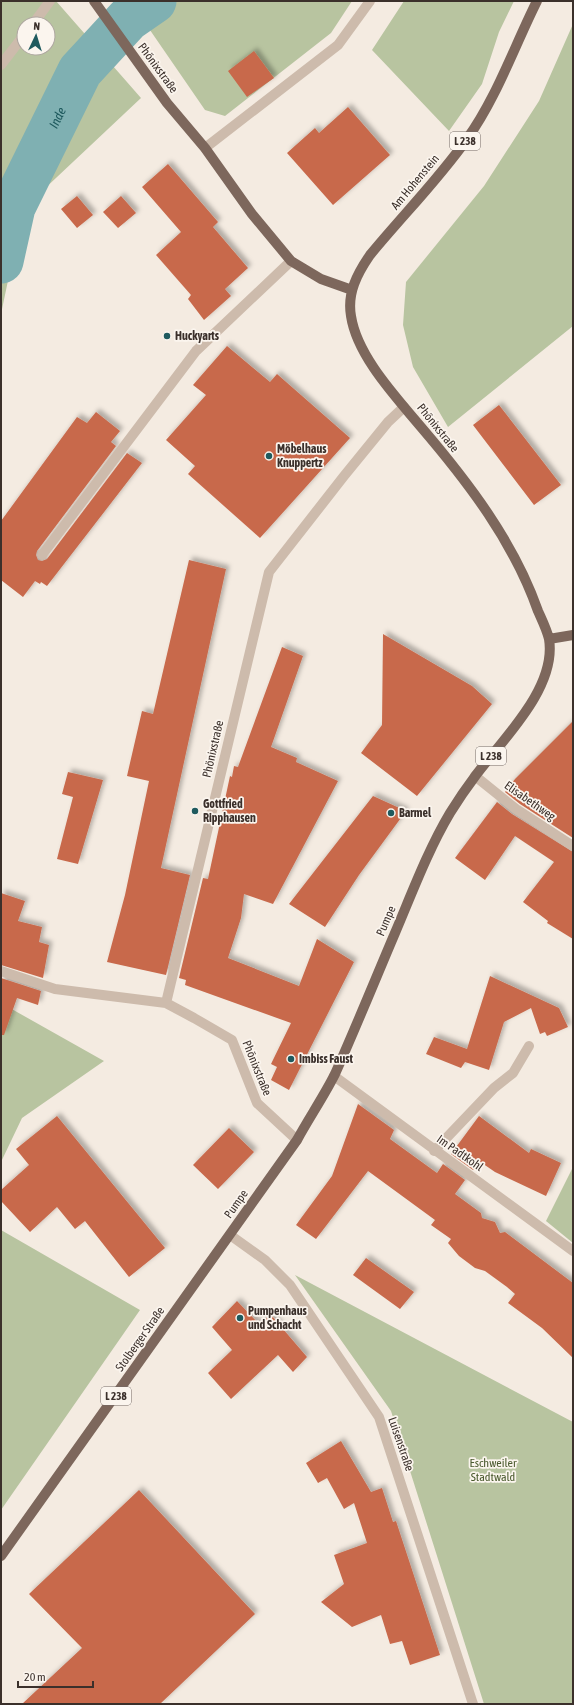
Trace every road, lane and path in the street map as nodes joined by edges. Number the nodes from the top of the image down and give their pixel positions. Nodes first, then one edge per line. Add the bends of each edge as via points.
1 (50, 1) edge
2 (94, 1) edge
3 (370, 1) edge
4 (537, 1) edge
5 (39, 16) edge
6 (16, 46) edge
7 (1, 66) edge
8 (204, 148) junction
9 (291, 261) junction
10 (352, 290) junction
11 (404, 407) junction
12 (42, 555) dead end
13 (573, 635) edge
14 (548, 639) junction
15 (475, 776) junction
16 (573, 846) edge
17 (1, 971) edge
18 (166, 1003) junction
19 (529, 1046) dead end
20 (334, 1076) junction
21 (297, 1140) junction
22 (434, 1151) junction
23 (230, 1235) junction
24 (573, 1251) edge
25 (1, 1556) edge
26 (473, 1704) edge

1 - 5 street
2 - 8 main road, Phönixstraße via 167,103
3 - 8 street via 338,45
4 - 10 main road, Am Hohenstein / L 238 via 494,95 467,139 370,255 356,275
6 - 7 street
8 - 9 main road, Phönixstraße via 252,214
9 - 10 main road, Phönixstraße via 321,278
9 - 12 street via 196,351
10 - 11 main road, Phönixstraße / L 238 via 351,316 360,343 376,370
11 - 14 main road, Phönixstraße / L 238 via 480,501 526,581
11 - 18 street, Phönixstraße via 388,422 269,572
13 - 14 main road
14 - 15 main road, Pumpe / L 238 via 547,667 539,689 523,716
15 - 16 street, Elisabethweg via 516,809
15 - 20 main road, Pumpe / L 238 via 449,814 422,870
17 - 18 street, Phönixstraße via 55,990
18 - 21 street, Phönixstraße via 232,1040 257,1103
19 - 22 street via 513,1073 494,1088
20 - 21 main road, Pumpe / L 238
20 - 22 street, Im Padtkohl
21 - 23 main road, Pumpe / L 238
22 - 24 street, Im Padtkohl
23 - 25 main road, Stolberger Straße / L 238
23 - 26 street, Luisenstraße via 265,1260 290,1285 379,1416

